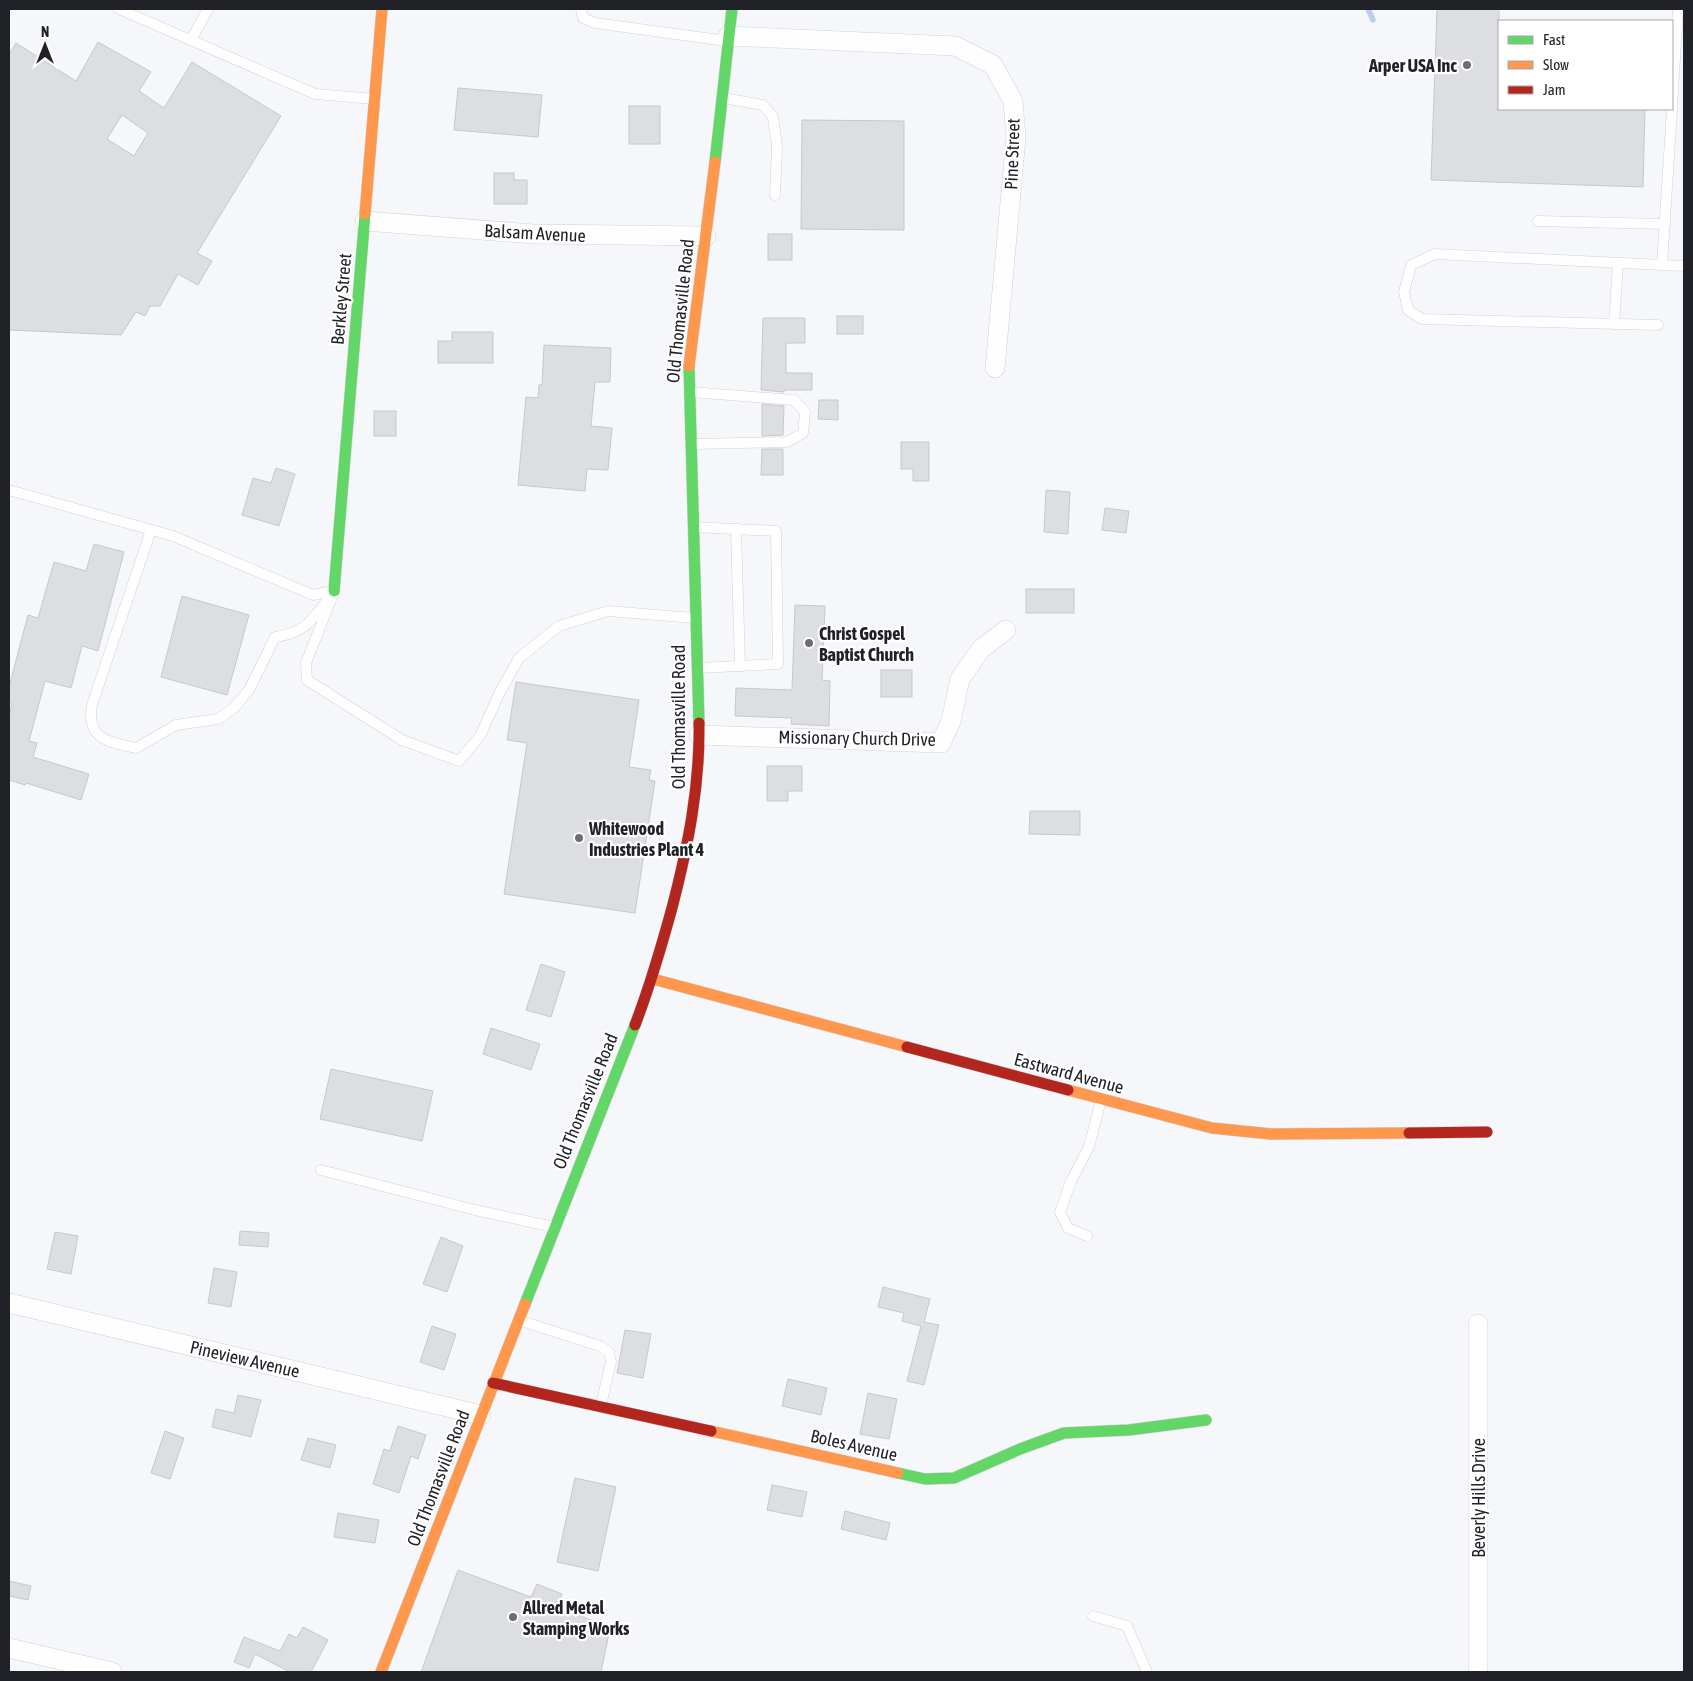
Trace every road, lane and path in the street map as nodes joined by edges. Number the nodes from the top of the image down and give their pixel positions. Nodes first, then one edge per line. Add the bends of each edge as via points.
1 (119, 9) edge
2 (208, 9) edge
3 (382, 9) edge
4 (581, 9) edge
5 (732, 9) edge
6 (1678, 9) edge
7 (728, 38) junction
8 (191, 40) junction
9 (1673, 92) edge
10 (722, 98) junction
11 (375, 99) junction
12 (1672, 110) edge
13 (775, 196) dead end
14 (365, 221) junction
15 (1538, 221) dead end
16 (1665, 224) junction
17 (706, 236) junction
18 (1618, 263) junction
19 (1662, 265) junction
20 (1684, 266) edge
21 (1614, 324) junction
22 (1658, 325) dead end
23 (994, 368) dead end
24 (689, 392) junction
25 (689, 444) junction
26 (9, 490) edge
27 (692, 527) junction
28 (736, 529) junction
29 (151, 530) junction
30 (334, 591) junction
31 (695, 618) junction
32 (1006, 630) dead end
33 (740, 666) junction
34 (697, 668) junction
35 (699, 735) junction
36 (652, 979) junction
37 (1101, 1100) junction
38 (1487, 1132) dead end
39 (321, 1170) dead end
40 (554, 1227) junction
41 (1087, 1236) dead end
42 (9, 1302) edge
43 (518, 1320) junction
44 (1478, 1324) dead end
45 (493, 1383) junction
46 (601, 1407) junction
47 (480, 1415) junction
48 (1206, 1420) dead end
49 (1093, 1616) dead end
50 (9, 1648) edge
51 (112, 1672) edge
52 (381, 1672) edge
53 (1148, 1672) edge
54 (1478, 1672) edge

1 - 8 lane
2 - 8 lane
3 - 11 street, Berkley Street
4 - 7 lane via 583,18 595,23
5 - 7 street, Old Thomasville Road
6 - 9 lane
7 - 10 street, Old Thomasville Road
7 - 23 street, Pine Street via 955,46 993,64 1013,101 1016,138
8 - 11 lane via 315,94
10 - 13 lane via 764,104 773,117 777,146
10 - 17 street, Old Thomasville Road
11 - 14 street, Berkley Street
12 - 16 lane
14 - 17 street, Balsam Avenue via 534,234
14 - 30 street, Berkley Street
15 - 16 lane
16 - 19 lane
17 - 24 street, Old Thomasville Road via 689,367
18 - 19 lane
18 - 21 lane
18 - 21 lane via 1435,254 1411,265 1404,292 1408,310 1422,319
19 - 20 lane
21 - 22 lane
24 - 25 street, Old Thomasville Road
24 - 25 lane via 794,400 805,412 803,433 787,442
25 - 27 street, Old Thomasville Road
26 - 29 lane
27 - 28 lane
27 - 31 street, Old Thomasville Road
28 - 33 lane
28 - 33 lane via 776,531 778,664
29 - 30 lane via 173,536 313,594
29 - 30 lane via 92,705 90,720 94,732 112,743 136,748 176,725 218,719 233,709 249,690 275,637 291,635 308,625
30 - 31 lane via 306,663 307,680 402,740 459,761 480,736 519,658 560,626 608,611
31 - 34 street, Old Thomasville Road
32 - 35 street, Missionary Church Drive via 981,649 960,679 951,722 941,743
33 - 34 lane
34 - 35 street, Old Thomasville Road
35 - 36 street, Old Thomasville Road via 692,824
36 - 37 street, Eastward Avenue
36 - 40 street, Old Thomasville Road
37 - 38 street, Eastward Avenue via 1212,1128 1271,1134
37 - 41 lane via 1089,1147 1060,1212 1068,1228
39 - 40 lane
40 - 43 street, Old Thomasville Road
42 - 47 street, Pineview Avenue
43 - 45 street, Old Thomasville Road
43 - 46 lane via 600,1346 609,1352 611,1362
44 - 54 street, Beverly Hills Drive
45 - 46 street, Boles Avenue
45 - 47 street, Old Thomasville Road
46 - 48 street, Boles Avenue via 925,1479 954,1478 1020,1448 1064,1433 1129,1430
47 - 52 street, Old Thomasville Road
49 - 53 lane via 1127,1626
50 - 51 street

